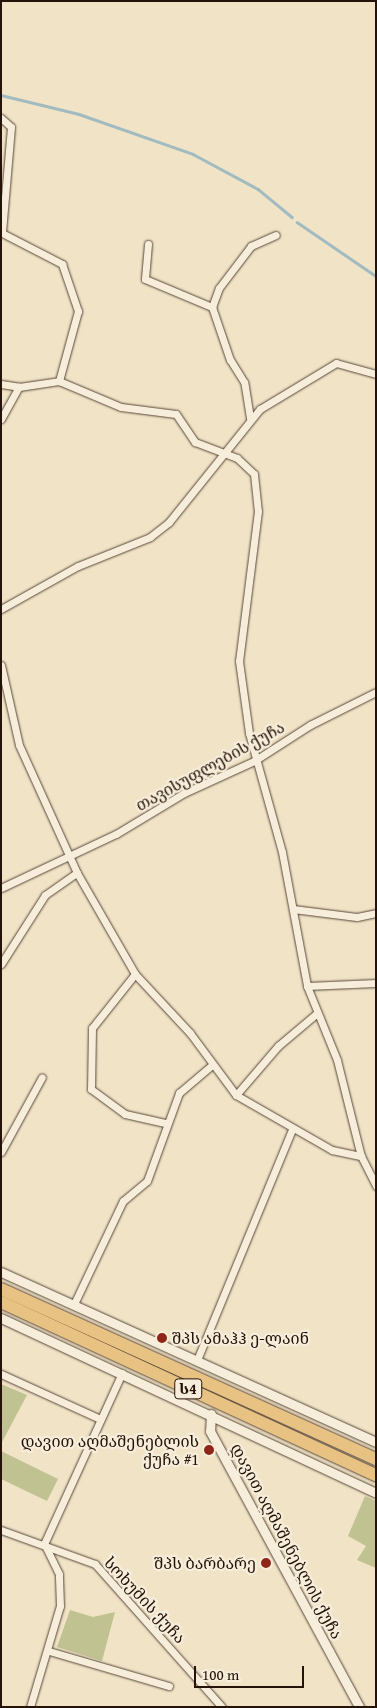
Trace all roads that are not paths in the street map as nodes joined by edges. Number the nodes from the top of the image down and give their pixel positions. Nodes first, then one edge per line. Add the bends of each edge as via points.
1 (1, 118) edge
2 (276, 236) dead end
3 (148, 244) dead end
4 (212, 307) junction
5 (376, 374) edge
6 (59, 381) junction
7 (1, 384) edge
8 (18, 387) junction
9 (250, 418) junction
10 (1, 419) edge
11 (222, 453) junction
12 (1, 609) edge
13 (1, 665) edge
14 (376, 692) edge
15 (254, 761) junction
16 (70, 856) junction
17 (77, 873) junction
18 (1, 888) edge
19 (292, 909) junction
20 (376, 914) edge
21 (1, 964) edge
22 (135, 974) junction
23 (376, 983) edge
24 (307, 986) junction
25 (316, 1014) junction
26 (212, 1065) junction
27 (42, 1077) dead end
28 (236, 1095) junction
29 (165, 1123) junction
30 (292, 1129) junction
31 (1, 1152) edge
32 (361, 1156) junction
33 (376, 1186) edge
34 (1, 1272) edge
35 (1, 1289) edge
36 (1, 1302) edge
37 (74, 1304) junction
38 (1, 1318) edge
39 (197, 1360) junction
40 (122, 1373) junction
41 (1, 1374) edge
42 (211, 1414) junction
43 (100, 1419) junction
44 (376, 1442) edge
45 (376, 1459) edge
46 (376, 1474) edge
47 (376, 1492) edge
48 (1, 1530) edge
49 (44, 1544) junction
50 (50, 1651) junction
51 (169, 1686) dead end
52 (30, 1707) edge
53 (222, 1707) edge
54 (359, 1707) edge

1 - 6 street via 11,126 2,233 62,264 78,311
2 - 4 street via 251,246 219,288
3 - 4 street via 145,279
4 - 9 street via 230,360 244,382
5 - 9 street via 336,363
6 - 8 street
6 - 11 street via 120,407 176,414 195,442
7 - 8 street
8 - 10 street
9 - 11 street
11 - 12 street via 169,522 150,537 78,566
11 - 15 street via 246,465 257,482 258,511 239,660
13 - 16 street via 20,744
14 - 15 street, თავისუფლების ქუჩა via 310,725
15 - 16 street, თავისუფლების ქუჩა via 212,778
15 - 19 street via 282,852
16 - 17 street
16 - 18 street, თავისუფლების ქუჩა
17 - 21 street via 45,895
17 - 22 street
19 - 20 street via 357,917
19 - 24 street
22 - 26 street via 190,1033
22 - 29 street via 92,1028 91,1089 125,1114
23 - 24 street
24 - 25 street
25 - 28 street via 278,1046
25 - 32 street via 337,1060
26 - 28 street
26 - 29 street via 178,1094
27 - 31 street
28 - 30 street
29 - 37 street via 146,1181 123,1201
30 - 32 street via 332,1150
30 - 39 street
32 - 33 street
34 - 37 street
35 - 45 highway, ს4
36 - 46 highway, ს4
37 - 39 street
38 - 40 street
39 - 44 street
40 - 42 street
40 - 43 street
41 - 43 street
42 - 47 street
42 - 54 street, დავით აღმაშენებლის ქუჩა via 210,1431
43 - 49 street
48 - 49 street, სოხუმის ქუჩა
49 - 50 street via 59,1574 61,1590
49 - 53 street, სოხუმის ქუჩა via 104,1572
50 - 51 street
50 - 52 street

